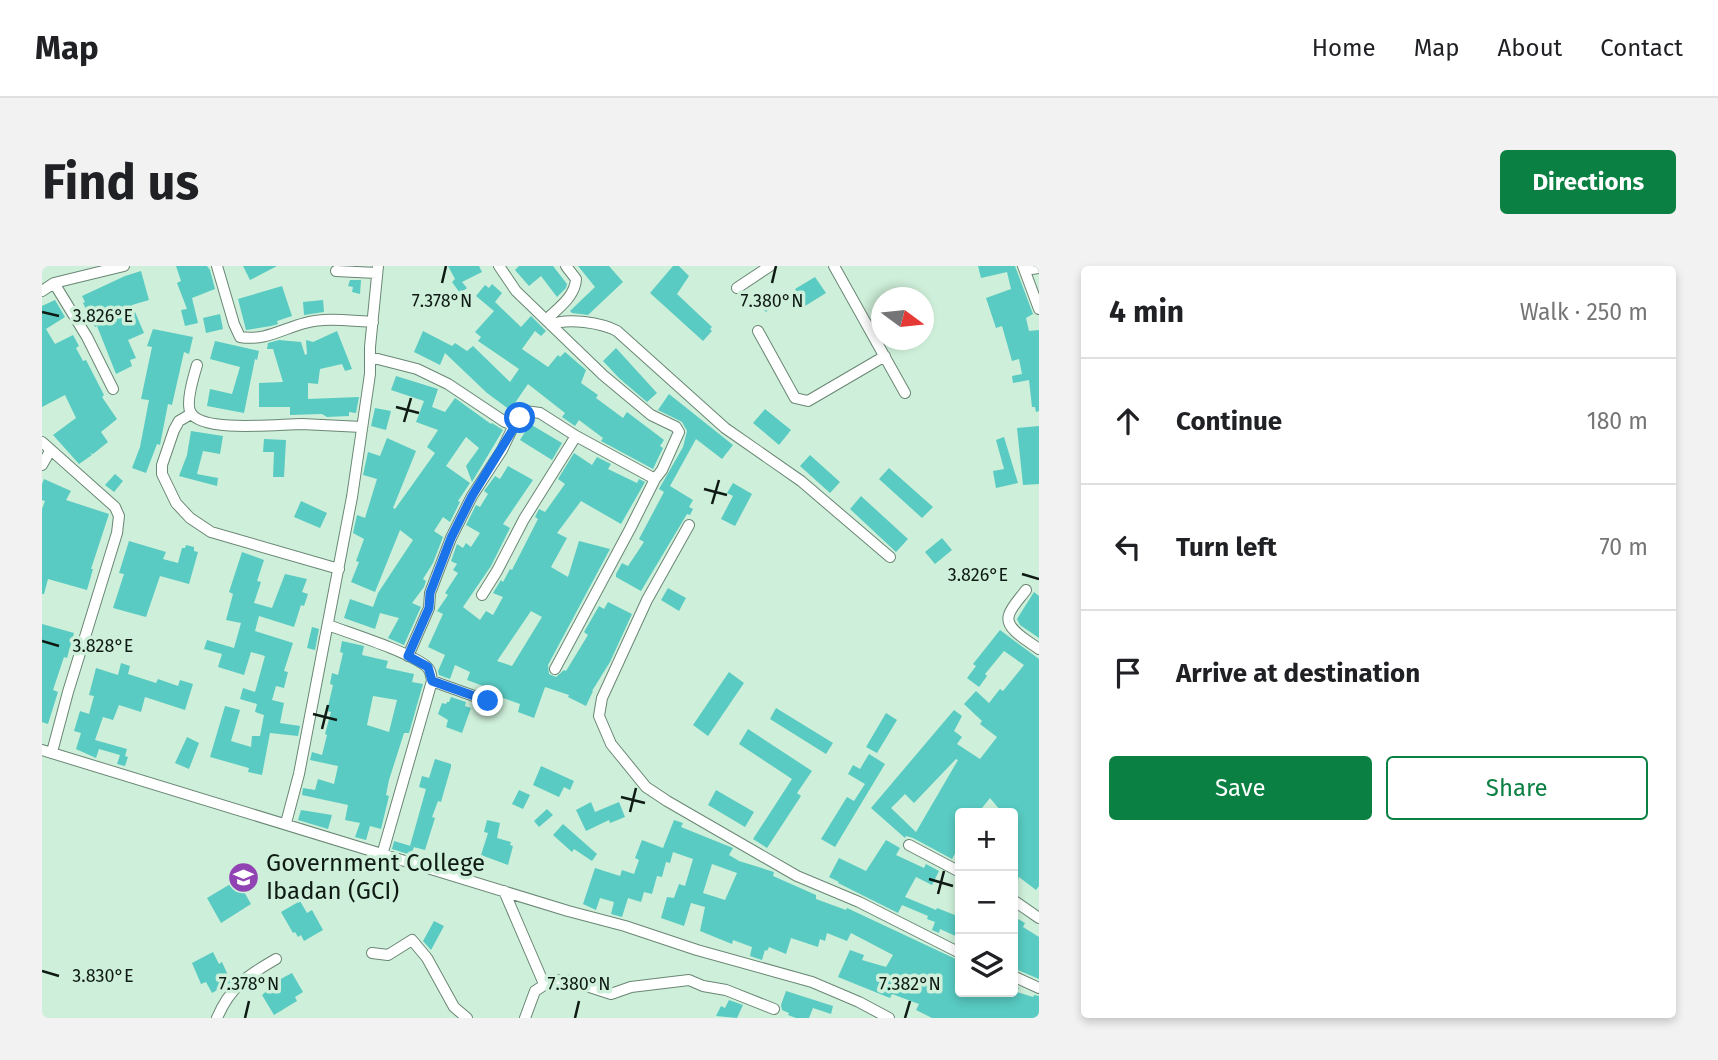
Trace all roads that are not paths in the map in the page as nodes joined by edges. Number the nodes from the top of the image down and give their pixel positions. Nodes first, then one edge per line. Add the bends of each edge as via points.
1 (124, 266) edge
2 (217, 266) edge
3 (499, 266) edge
4 (566, 266) edge
5 (770, 266) edge
6 (834, 266) edge
7 (1024, 268) edge
8 (1039, 268) edge
9 (377, 269) edge
10 (336, 271) dead end
11 (54, 283) junction
12 (737, 288) dead end
13 (42, 291) edge
14 (1039, 309) edge
15 (373, 322) junction
16 (549, 322) junction
17 (758, 331) dead end
18 (885, 356) junction
19 (370, 357) junction
20 (197, 365) dead end
21 (113, 389) dead end
22 (905, 393) dead end
23 (191, 414) junction
24 (514, 425) junction
25 (362, 427) junction
26 (576, 436) junction
27 (42, 442) edge
28 (50, 451) junction
29 (42, 465) edge
30 (654, 479) junction
31 (689, 525) dead end
32 (890, 557) dead end
33 (338, 569) junction
34 (1026, 590) dead end
35 (482, 595) dead end
36 (328, 625) junction
37 (1039, 649) edge
38 (408, 656) junction
39 (555, 669) dead end
40 (432, 681) junction
41 (488, 701) dead end
42 (47, 751) edge
43 (286, 823) junction
44 (909, 845) dead end
45 (382, 855) junction
46 (958, 871) edge
47 (504, 891) junction
48 (1018, 903) edge
49 (1039, 918) edge
50 (955, 950) edge
51 (372, 953) dead end
52 (276, 959) dead end
53 (1018, 978) edge
54 (544, 984) junction
55 (1039, 988) edge
56 (774, 1009) dead end
57 (216, 1018) edge
58 (467, 1018) edge
59 (525, 1018) edge
60 (889, 1018) edge

1 - 11 street
2 - 15 street via 240,337 269,336 321,321
3 - 16 street via 516,291
4 - 16 street via 576,285
5 - 12 street
6 - 18 street
7 - 8 street
7 - 14 street
9 - 10 street
9 - 15 street
11 - 13 street
11 - 21 street
15 - 19 street
16 - 30 street via 603,376 651,415 676,427 679,432
16 - 32 street via 598,324 617,331 724,428 802,481
17 - 18 street via 795,398 801,401
18 - 22 street
19 - 24 street via 417,369
19 - 25 street
20 - 23 street via 188,407
23 - 25 street via 220,425
23 - 33 street via 179,421 162,465 176,503 211,532
24 - 26 street via 530,410
24 - 38 street via 451,538
25 - 33 street
26 - 30 street
26 - 35 street
27 - 28 street
28 - 29 street
28 - 42 street via 115,507 118,516 117,533
30 - 39 street
31 - 50 street via 647,600 602,698 599,716 611,744 646,788 667,801 797,876
33 - 36 street
34 - 37 street via 1009,620
36 - 38 street
36 - 43 street
38 - 40 street via 428,667
40 - 41 street
40 - 45 street
42 - 43 street
43 - 45 street
44 - 46 street
45 - 47 street
47 - 54 street
47 - 60 street via 812,982
48 - 49 street
51 - 58 street via 388,955 412,940 428,958 454,1007
52 - 57 street via 231,990
53 - 55 street
54 - 56 street via 571,981 611,994 689,980
54 - 59 street via 535,991

